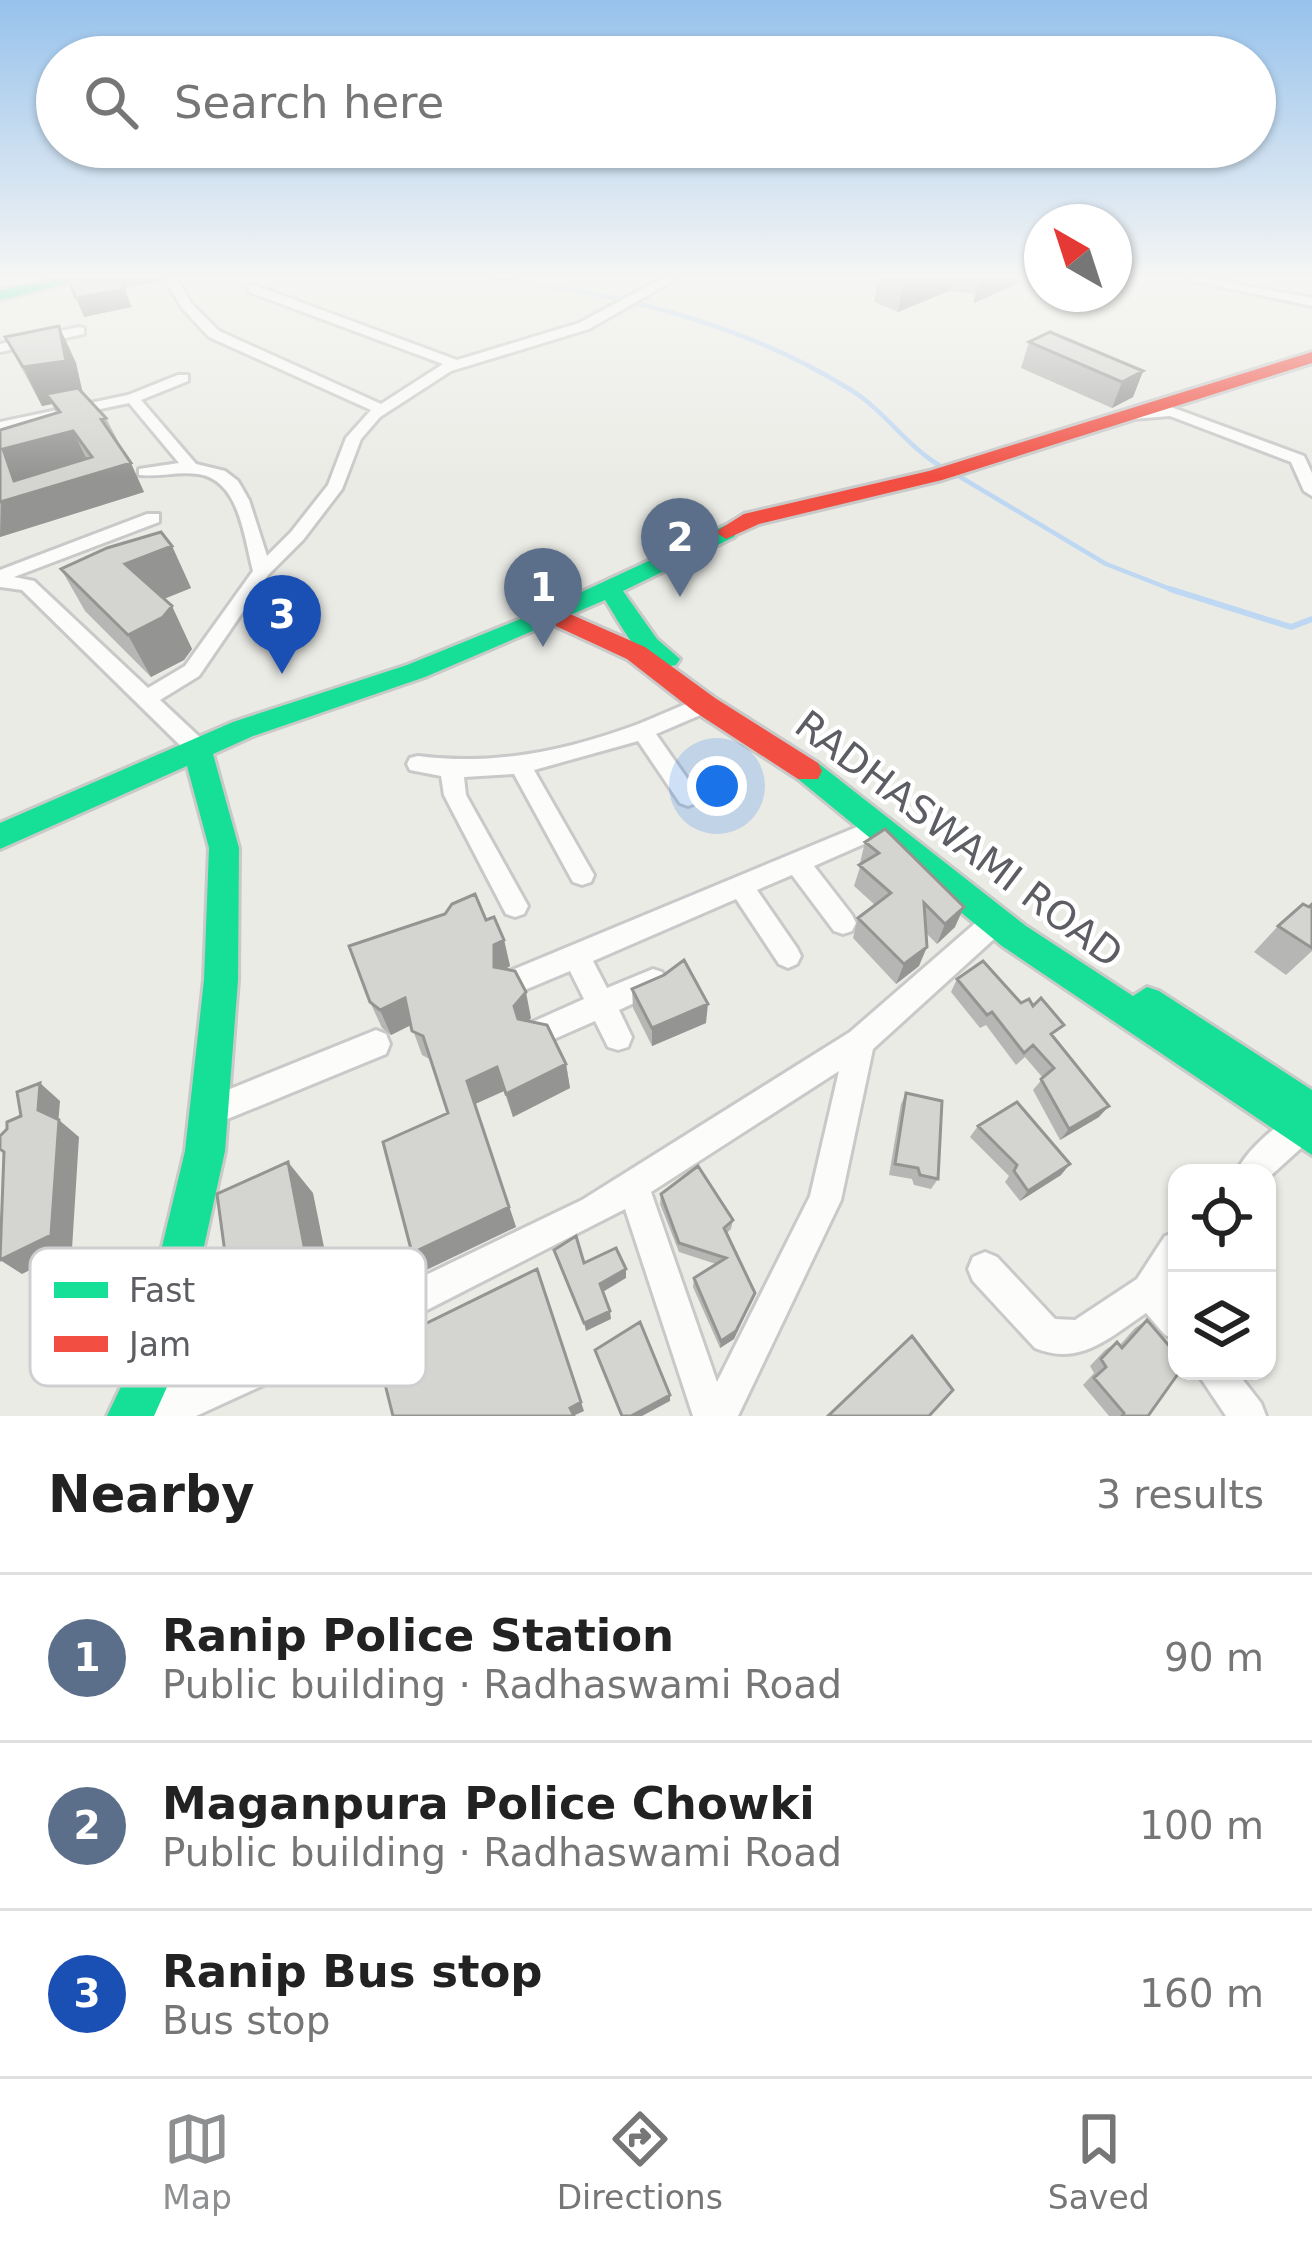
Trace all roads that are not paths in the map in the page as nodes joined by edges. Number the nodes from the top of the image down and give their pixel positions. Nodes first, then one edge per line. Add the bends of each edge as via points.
1 (239, 345) edge
2 (404, 345) edge
3 (519, 345) edge
4 (1312, 357) edge
5 (455, 364) junction
6 (183, 379) dead end
7 (132, 398) junction
8 (381, 409) junction
9 (1133, 416) junction
10 (0, 426) edge
11 (192, 469) junction
12 (145, 472) dead end
13 (1312, 491) edge
14 (153, 518) dead end
15 (262, 571) junction
16 (0, 579) edge
17 (609, 589) junction
18 (554, 615) junction
19 (146, 699) junction
20 (705, 704) junction
21 (644, 733) junction
22 (197, 748) junction
23 (519, 763) junction
24 (418, 764) dead end
25 (452, 772) junction
26 (688, 797) dead end
27 (881, 826) junction
28 (0, 837) edge
29 (796, 861) junction
30 (582, 875) dead end
31 (740, 885) junction
32 (515, 906) dead end
33 (996, 921) junction
34 (844, 922) dead end
35 (576, 956) junction
36 (788, 956) dead end
37 (652, 981) edge
38 (515, 982) edge
39 (601, 1004) junction
40 (538, 1033) edge
41 (617, 1037) dead end
42 (860, 1042) junction
43 (376, 1044) dead end
44 (208, 1112) junction
45 (1308, 1125) edge
46 (1261, 1164) edge
47 (633, 1186) junction
48 (183, 1248) edge
49 (1168, 1262) edge
50 (985, 1269) dead end
51 (1149, 1291) junction
52 (426, 1293) edge
53 (1168, 1313) edge
54 (1221, 1380) edge
55 (221, 1386) edge
56 (134, 1407) edge
57 (715, 1416) edge
58 (1248, 1416) edge

1 - 8 street
2 - 5 street
3 - 5 street
4 - 9 street
5 - 8 street
6 - 7 street
7 - 10 street
7 - 11 street
8 - 15 street via 354,438 336,486
9 - 13 street via 1171,411 1298,459
9 - 17 street via 752,519
11 - 12 street
11 - 15 street via 216,470 239,488
14 - 16 street
15 - 19 street via 192,671
16 - 19 street via 28,585
17 - 18 street
17 - 45 street, RADHASWAMI ROAD via 648,645 849,780 1026,923
18 - 20 street, RADHASWAMI ROAD via 636,652
18 - 22 street
19 - 22 street
20 - 21 street
20 - 27 street, RADHASWAMI ROAD
21 - 23 street
21 - 26 street
22 - 28 street
22 - 44 street via 224,848
23 - 25 street
23 - 30 street
24 - 25 street
25 - 32 street via 455,795
27 - 29 street
27 - 33 street, RADHASWAMI ROAD
29 - 31 street
29 - 34 street
31 - 35 street
31 - 36 street
33 - 42 street
33 - 45 street, RADHASWAMI ROAD
35 - 38 street
35 - 39 street
37 - 39 street
39 - 40 street
39 - 41 street
42 - 47 street
42 - 57 street via 825,1200
43 - 44 street
44 - 48 street
45 - 46 street
47 - 52 street
47 - 57 street
49 - 51 street
50 - 51 street via 1047,1336 1079,1338
51 - 53 street
54 - 58 street
55 - 56 street via 184,1403

